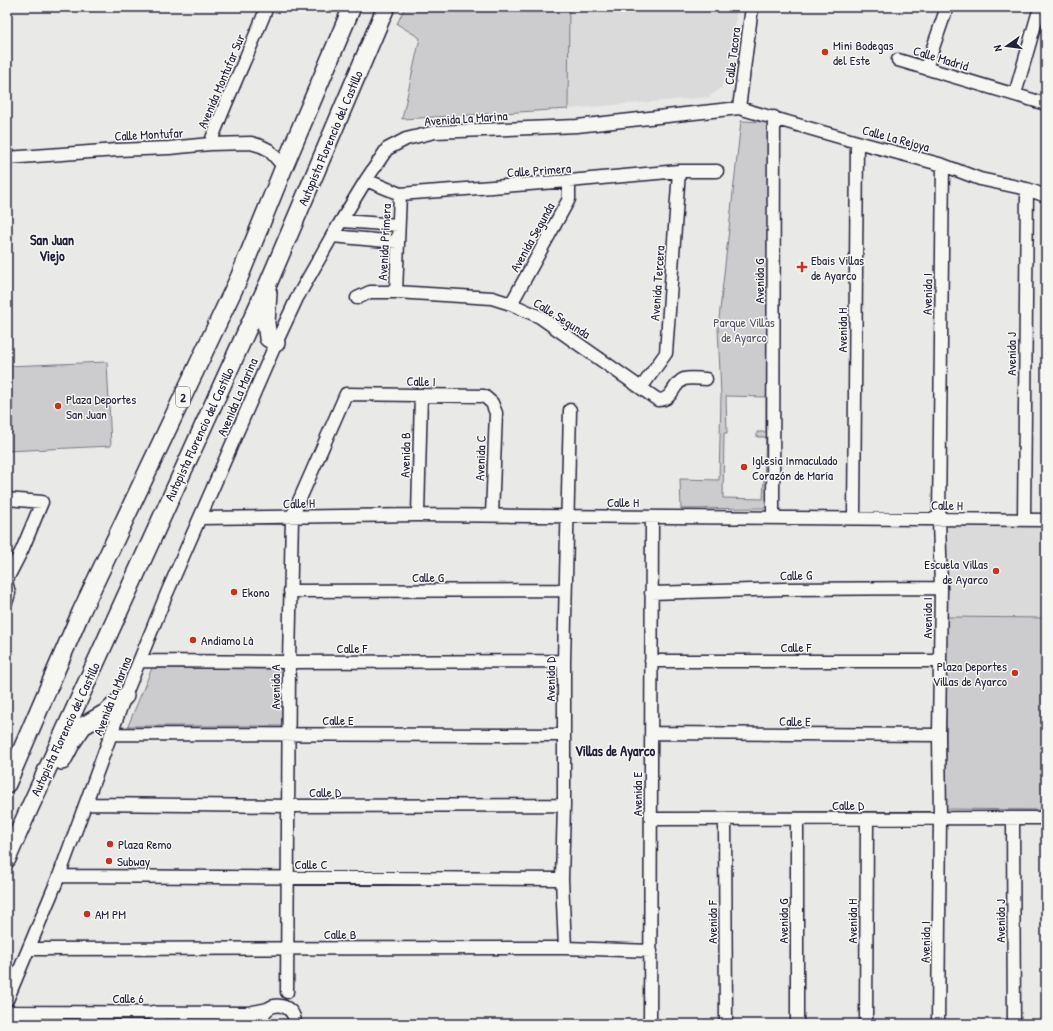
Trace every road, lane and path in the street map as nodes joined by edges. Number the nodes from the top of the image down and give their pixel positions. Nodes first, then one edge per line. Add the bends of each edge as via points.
1 (267, 7) edge
2 (352, 7) edge
3 (386, 7) edge
4 (752, 7) edge
5 (947, 7) edge
6 (1040, 7) edge
7 (898, 60) dead end
8 (926, 68) junction
9 (1015, 94) junction
10 (1046, 104) edge
11 (739, 108) junction
12 (774, 117) junction
13 (857, 142) junction
14 (210, 144) junction
15 (7, 158) edge
16 (943, 165) junction
17 (284, 167) junction
18 (679, 171) junction
19 (717, 171) dead end
20 (366, 180) junction
21 (569, 182) junction
22 (1027, 189) junction
23 (400, 194) junction
24 (1046, 196) edge
25 (342, 220) junction
26 (398, 225) junction
27 (332, 236) junction
28 (397, 242) junction
29 (268, 284) junction
30 (396, 292) junction
31 (357, 298) dead end
32 (511, 304) junction
33 (276, 343) junction
34 (706, 380) dead end
35 (642, 388) junction
36 (346, 394) joint
37 (420, 396) junction
38 (492, 403) joint
39 (570, 410) dead end
40 (7, 499) edge
41 (418, 515) junction
42 (492, 515) junction
43 (567, 516) junction
44 (292, 517) junction
45 (652, 517) junction
46 (200, 518) junction
47 (773, 518) junction
48 (854, 518) junction
49 (939, 519) junction
50 (1024, 520) junction
51 (1046, 520) edge
52 (7, 579) edge
53 (7, 585) edge
54 (941, 588) junction
55 (565, 590) junction
56 (290, 591) junction
57 (651, 592) junction
58 (7, 600) edge
59 (140, 661) junction
60 (564, 661) junction
61 (651, 661) junction
62 (940, 661) junction
63 (289, 662) junction
64 (126, 696) junction
65 (651, 732) junction
66 (112, 734) junction
67 (289, 734) junction
68 (564, 734) junction
69 (939, 735) junction
70 (7, 784) edge
71 (86, 804) junction
72 (564, 805) junction
73 (289, 806) junction
74 (797, 818) junction
75 (940, 818) junction
76 (1046, 818) edge
77 (651, 819) junction
78 (725, 819) junction
79 (867, 819) junction
80 (1013, 819) junction
81 (20, 829) junction
82 (7, 860) edge
83 (59, 876) junction
84 (288, 877) junction
85 (562, 879) junction
86 (288, 948) junction
87 (565, 948) junction
88 (29, 949) junction
89 (650, 951) junction
90 (288, 992) dead end
91 (7, 1000) edge
92 (268, 1009) junction
93 (7, 1012) edge
94 (153, 1012) junction
95 (248, 1013) junction
96 (296, 1023) edge
97 (160, 1024) edge
98 (261, 1024) edge
99 (650, 1024) edge
100 (726, 1024) edge
101 (797, 1024) edge
102 (866, 1024) edge
103 (938, 1024) edge
104 (1014, 1024) edge

1 - 14 street, Avenida Montufar Sur
2 - 17 highway, 2
3 - 29 highway, Autopista Florencio del Castillo
4 - 11 street, Calle Tacora
5 - 8 street
6 - 9 street
7 - 8 street, Calle Madrid
8 - 9 street, Calle Madrid
9 - 10 street, Calle Madrid
11 - 12 street, Calle La Rejoya
11 - 20 street, Avenida La Marina via 577,126 435,132 406,139 387,149
12 - 13 street, Calle La Rejoya
12 - 47 street, Avenida G
13 - 16 street, Calle La Rejoya
13 - 48 street, Avenida H
14 - 15 street, Calle Montufar
14 - 17 street, Calle Montufar via 251,143 261,146 270,150
16 - 22 street, Calle La Rejoya via 980,179
16 - 49 street, Avenida I
17 - 70 highway, 2 via 239,278 80,612
18 - 19 street, Calle Primera
18 - 21 street, Calle Primera
18 - 35 street, Avenida Tercera via 666,354
20 - 23 street, Calle Primera
20 - 25 street, Avenida La Marina
21 - 23 street, Calle Primera
21 - 32 street, Avenida Segunda via 569,199
22 - 24 street, Calle La Rejoya
22 - 50 street, Avenida J
23 - 26 street, Avenida Primera
25 - 26 street
25 - 27 street, Avenida La Marina
26 - 28 street, Avenida Primera
27 - 28 street
27 - 33 street, Avenida La Marina via 297,298
28 - 30 street, Avenida Primera
29 - 33 highway via 268,338
29 - 81 highway, Autopista Florencio del Castillo
30 - 31 street, Calle Segunda via 370,292
30 - 32 street, Calle Segunda via 492,298
32 - 35 street, Calle Segunda via 540,317
33 - 46 street, Avenida La Marina
34 - 35 street, Calle Segunda via 684,379 664,400 658,400
36 - 37 street, Calle I
36 - 44 street, Avenida A
37 - 38 street, Calle I via 484,396
37 - 41 street, Avenida B
38 - 42 street, Avenida C via 496,413
39 - 43 street, Avenida D
40 - 52 street via 42,502
41 - 42 street, Calle H
41 - 44 street, Calle H
42 - 43 street, Calle H
43 - 45 street, Calle H
43 - 55 street, Avenida D
44 - 46 street, Calle H
44 - 56 street, Avenida A
45 - 47 street, Calle H
45 - 57 street, Avenida E
46 - 59 street, Avenida La Marina
47 - 48 street, Calle H
48 - 49 street, Calle H
49 - 50 street, Calle H
49 - 54 street, Avenida I
50 - 51 street, Calle H
53 - 58 street
54 - 57 street, Calle G
54 - 62 street, Avenida I
55 - 56 street, Calle G
55 - 60 street, Avenida D
56 - 63 street, Avenida A
57 - 61 street, Avenida E
59 - 63 street, Calle F
59 - 64 street, Avenida La Marina
60 - 63 street, Calle F
60 - 68 street, Avenida D
61 - 62 street, Calle F
61 - 65 street, Avenida E
62 - 69 street, Avenida I
63 - 67 street, Avenida A
64 - 66 street, Avenida La Marina
64 - 81 highway via 107,712 83,726 45,794
65 - 69 street, Calle E
65 - 77 street, Avenida E
66 - 67 street, Calle E
66 - 71 street, Avenida La Marina
67 - 68 street, Calle E
67 - 73 street, Avenida A
68 - 72 street, Avenida D
69 - 75 street, Avenida I
71 - 73 street, Calle D
71 - 83 street, Avenida La Marina
72 - 73 street, Calle D
72 - 85 street, Avenida D
73 - 84 street, Avenida A
74 - 78 street, Calle D
74 - 79 street, Calle D
74 - 101 street, Avenida G
75 - 79 street, Calle D
75 - 80 street, Calle D
75 - 103 street, Avenida I
76 - 80 street, Calle D
77 - 78 street, Calle D
77 - 89 street, Avenida E
78 - 100 street, Avenida F
79 - 102 street, Avenida H
80 - 104 street, Avenida J
81 - 82 highway, Autopista Florencio del Castillo
83 - 84 street, Calle C
83 - 88 street, Avenida La Marina
84 - 85 street, Calle C
84 - 86 street, Avenida A
85 - 87 street, Avenida D
86 - 87 street, Calle B
86 - 88 street, Calle B
86 - 90 street, Avenida A
87 - 89 street, Calle B
88 - 91 street, Avenida La Marina
89 - 99 street, Avenida E
92 - 95 street, Calle 6
92 - 96 street, Calle 6 via 278,1005 288,1008
92 - 98 street
93 - 94 street, Calle 6
94 - 95 street, Calle 6
94 - 97 street
95 - 98 street

